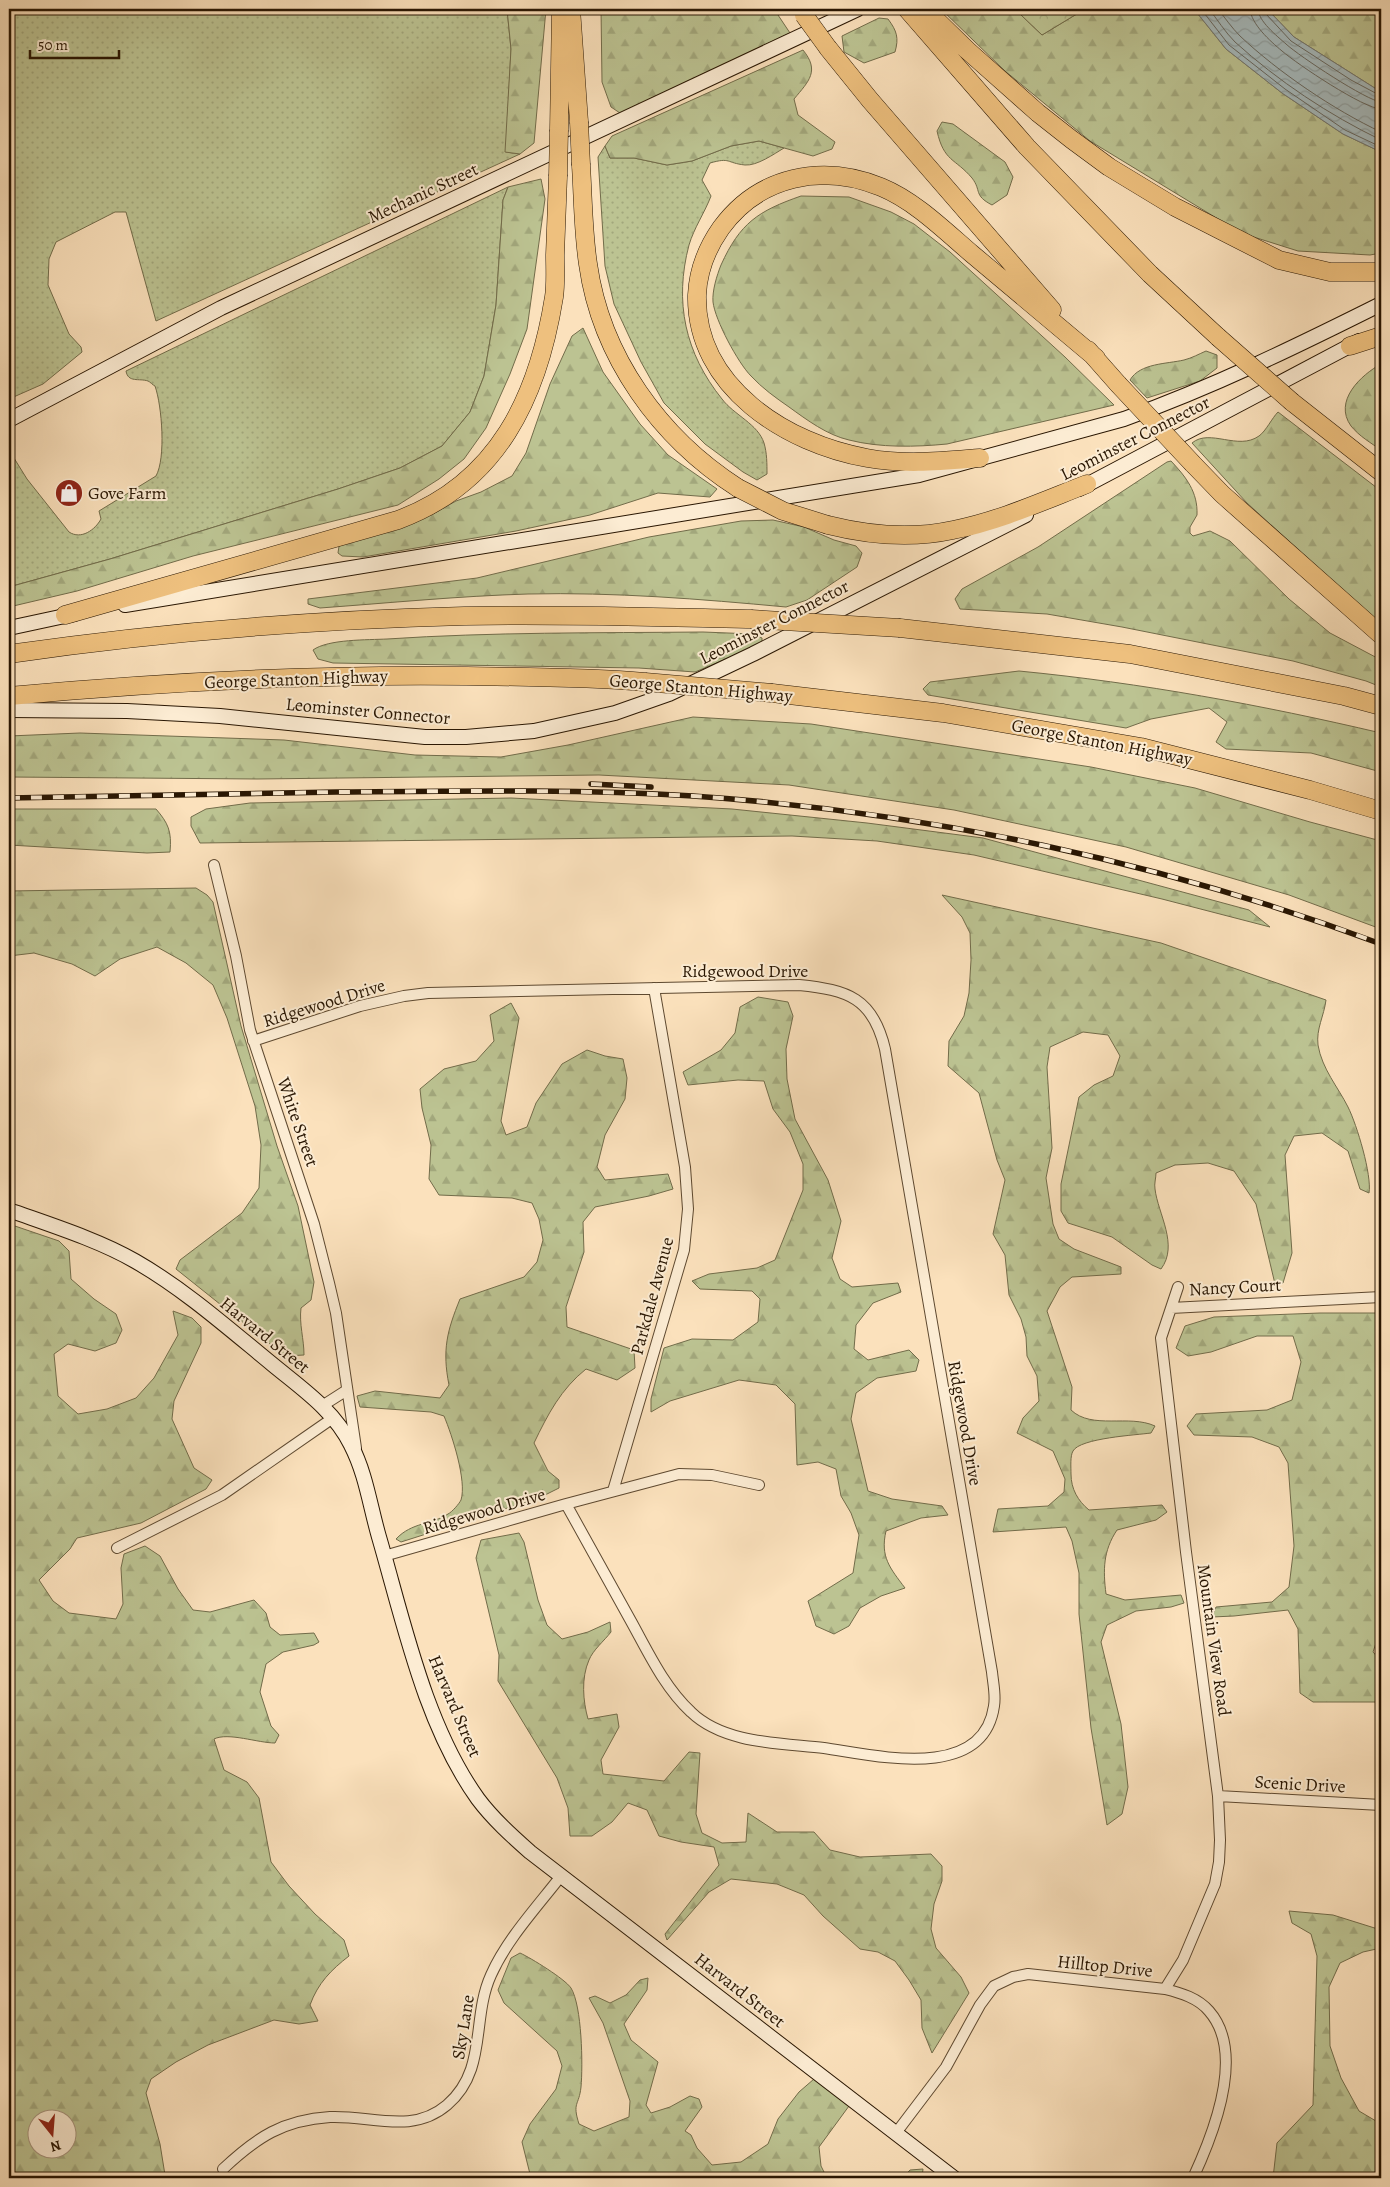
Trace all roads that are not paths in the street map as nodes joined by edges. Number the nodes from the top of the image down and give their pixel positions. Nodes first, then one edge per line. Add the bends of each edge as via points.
1 (562, 9) edge
2 (571, 9) edge
3 (858, 9) edge
4 (907, 9) edge
5 (925, 9) edge
6 (802, 12) edge
7 (1381, 272) edge
8 (1381, 304) edge
9 (1381, 330) edge
10 (1381, 336) edge
11 (1350, 346) junction
12 (1096, 358) junction
13 (1312, 418) junction
14 (9, 420) edge
15 (980, 458) junction
16 (1381, 461) edge
17 (1381, 472) edge
18 (1087, 484) junction
19 (65, 615) junction
20 (9, 628) edge
21 (1381, 635) edge
22 (9, 654) edge
23 (9, 696) edge
24 (1381, 706) edge
25 (9, 710) edge
26 (1381, 811) edge
27 (214, 865) dead end
28 (654, 988) junction
29 (254, 1041) junction
30 (9, 1210) edge
31 (1178, 1287) dead end
32 (1381, 1297) edge
33 (1170, 1308) junction
34 (346, 1390) junction
35 (322, 1406) junction
36 (333, 1418) junction
37 (358, 1462) junction
38 (759, 1485) dead end
39 (613, 1491) junction
40 (566, 1504) junction
41 (117, 1548) dead end
42 (384, 1556) junction
43 (1218, 1796) junction
44 (1381, 1805) edge
45 (561, 1876) junction
46 (1165, 1989) junction
47 (896, 2134) junction
48 (224, 2168) dead end
49 (954, 2178) edge
50 (1193, 2178) edge

1 - 19 highway, bridge via 554,295 530,388 496,450 472,476 447,496 398,520
2 - 18 highway, bridge via 589,269 600,313 616,353 636,389 668,430 699,460 738,488 784,511 862,532 901,535 938,533 984,522
3 - 14 main road, Mechanic Street via 221,308
4 - 13 highway, bridge via 1027,148 1150,274
5 - 7 highway via 1070,139 1175,207 1252,248 1288,263 1330,272
6 - 12 highway, bridge via 828,48 1005,257
8 - 15 main road, Leominster Connector via 1156,408
9 - 11 main road, Leominster Connector
10 - 11 highway
11 - 18 main road, Leominster Connector
12 - 15 highway via 940,226 882,188 837,176 798,178 767,187 734,212 705,258 697,302 699,322 709,352 720,373 738,394 786,429 820,445 854,455 914,462
12 - 21 highway, bridge via 1229,500
13 - 16 highway
13 - 17 highway
15 - 19 main road, Leominster Connector via 919,475 827,491
18 - 25 main road, Leominster Connector via 695,682 643,704 569,724 534,731 425,737 220,716
19 - 20 main road, Leominster Connector
22 - 24 highway, bridge via 210,630 356,621 465,616 752,618 900,628 1130,654
23 - 26 highway, George Stanton Highway, bridge via 301,677 405,675 644,682 943,713 1141,747
27 - 29 street, White Street
28 - 29 street, Ridgewood Drive via 448,992 404,996 360,1006
28 - 39 street, Parkdale Avenue via 685,1166 687,1228 678,1271
28 - 40 street, Ridgewood Drive via 787,985 822,988 843,993 860,1002 868,1008 878,1026 885,1050 992,1672 994,1706 987,1726 974,1742 958,1752 940,1758 920,1759 755,1739 714,1728 691,1712 666,1680
29 - 34 street, White Street via 314,1224 336,1313
30 - 35 main road, Harvard Street via 117,1252 149,1269 231,1330
31 - 33 street, Mountain View Road
32 - 33 street, Nancy Court
33 - 43 street, Mountain View Road via 1161,1338
34 - 35 street
34 - 37 street, White Street
35 - 36 main road, Harvard Street
36 - 37 main road, Harvard Street via 351,1444
36 - 41 street via 222,1495
37 - 42 main road, Harvard Street
38 - 39 street via 695,1473
39 - 40 street
40 - 42 street, Ridgewood Drive
42 - 45 main road, Harvard Street via 420,1676 455,1759 478,1798 501,1826
43 - 44 street, Scenic Drive
43 - 46 street, Mountain View Road via 1219,1862 1215,1884 1183,1960
45 - 47 main road, Harvard Street
45 - 48 street, Sky Lane via 498,1961 482,2001 471,2075 447,2105 435,2114 407,2122 330,2117 295,2123 278,2128 249,2145
46 - 47 street, Hilltop Drive via 1028,1974 994,1986 946,2067
46 - 50 street, Hilltop Drive via 1182,1994 1208,2009 1216,2020 1224,2044 1225,2073 1219,2109 1214,2130
47 - 49 main road, Harvard Street

